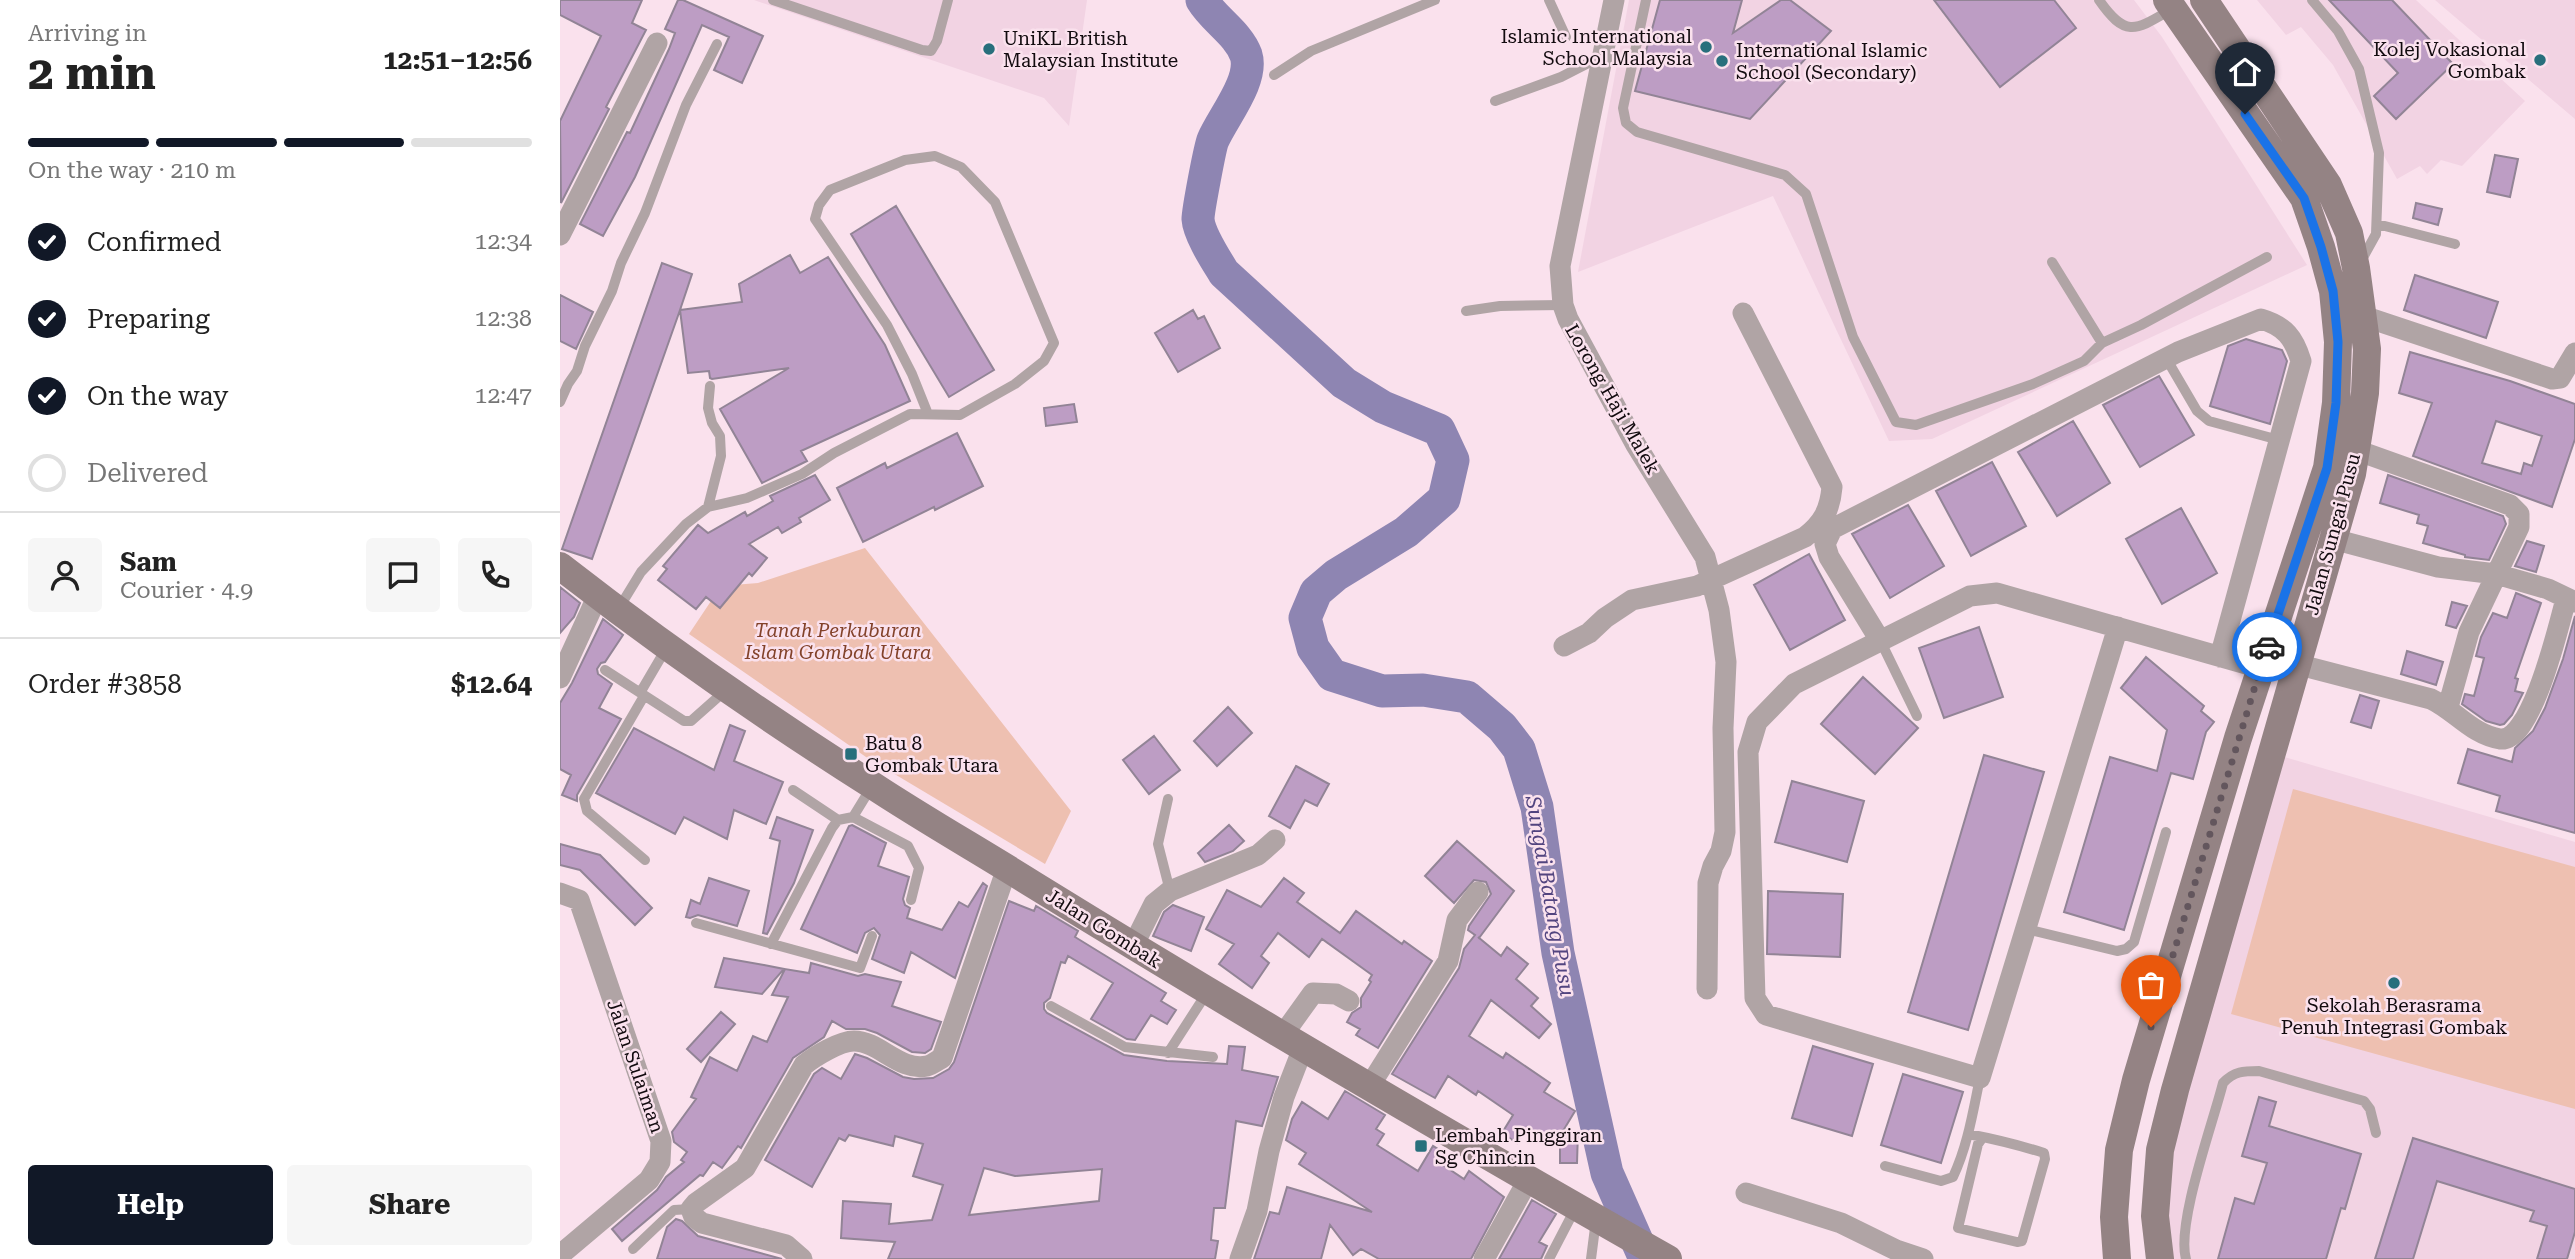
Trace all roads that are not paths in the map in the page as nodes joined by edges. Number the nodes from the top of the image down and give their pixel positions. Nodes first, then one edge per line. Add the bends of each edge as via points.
1 (773, 0) edge
2 (948, 0) edge
3 (1549, 0) edge
4 (1614, 0) edge
5 (1646, 0) edge
6 (2099, 0) edge
7 (2204, 0) edge
8 (2312, 0) edge
9 (1432, 1) edge
10 (2170, 5) edge
11 (1566, 37) dead end
12 (657, 43) dead end
13 (717, 44) dead end
14 (1603, 55) junction
15 (1274, 75) dead end
16 (1495, 101) dead end
17 (2377, 223) junction
18 (560, 235) edge
19 (2455, 244) dead end
20 (2267, 257) dead end
21 (2052, 262) dead end
22 (2357, 268) junction
23 (1563, 305) junction
24 (1466, 311) dead end
25 (1742, 313) dead end
26 (2363, 316) junction
27 (2102, 343) junction
28 (2575, 353) edge
29 (2166, 358) junction
30 (710, 386) dead end
31 (560, 402) edge
32 (928, 414) junction
33 (2279, 440) junction
34 (2356, 450) junction
35 (708, 507) junction
36 (2333, 539) junction
37 (560, 566) edge
38 (2496, 573) junction
39 (1710, 581) junction
40 (2571, 600) edge
41 (608, 603) junction
42 (2118, 627) junction
43 (1881, 642) junction
44 (668, 646) junction
45 (1564, 646) dead end
46 (2220, 657) junction
47 (2296, 664) junction
48 (2260, 668) junction
49 (605, 670) dead end
50 (560, 678) edge
51 (728, 689) junction
52 (642, 694) junction
53 (2448, 707) junction
54 (1917, 716) dead end
55 (872, 786) junction
56 (793, 790) dead end
57 (1168, 799) dead end
58 (853, 817) junction
59 (838, 820) junction
60 (2166, 832) dead end
61 (1275, 840) dead end
62 (645, 860) dead end
63 (1007, 868) junction
64 (1170, 891) junction
65 (1478, 892) dead end
66 (560, 893) edge
67 (911, 900) dead end
68 (696, 923) dead end
69 (2026, 929) junction
70 (872, 936) dead end
71 (771, 944) junction
72 (1133, 946) junction
73 (1707, 989) dead end
74 (1208, 991) junction
75 (1349, 1001) dead end
76 (1052, 1006) dead end
77 (1293, 1042) junction
78 (1168, 1053) junction
79 (1213, 1057) dead end
80 (1980, 1078) junction
81 (1369, 1087) junction
82 (2376, 1133) dead end
83 (1968, 1134) junction
84 (1983, 1137) junction
85 (1885, 1166) dead end
86 (1528, 1180) junction
87 (1746, 1193) dead end
88 (691, 1209) junction
89 (1594, 1216) junction
90 (633, 1249) dead end
91 (565, 1250) edge
92 (1895, 1254) edge
93 (1666, 1258) edge
94 (802, 1259) edge
95 (1240, 1259) edge
96 (1484, 1259) edge
97 (1549, 1259) edge
98 (1591, 1259) edge
99 (1923, 1259) edge
100 (2117, 1259) edge
101 (2160, 1259) edge
102 (2186, 1259) edge

1 - 2 lane via 931,51
3 - 11 lane
4 - 14 street, Lorong Haji Malek
5 - 27 lane via 1623,108 1626,123 1637,132 1786,175 1806,194 1853,337 1896,422 1916,425 2033,384 2084,361
6 - 10 lane via 2111,18 2128,28 2143,26
7 - 22 main road, Jalan Sungai Pusu via 2328,185 2349,233
8 - 17 lane via 2338,31 2359,69 2379,153
9 - 15 lane via 1311,51
10 - 48 main road, Jalan Sungai Pusu via 2304,198 2333,291 2338,342 2336,403 2327,468
12 - 18 street
13 - 31 lane via 686,105 612,291
14 - 16 lane via 1561,77
14 - 23 street, Lorong Haji Malek via 1560,266
17 - 19 lane
17 - 22 lane via 2376,234
20 - 27 lane
21 - 27 lane
22 - 26 main road, Jalan Sungai Pusu
23 - 24 lane
23 - 39 street, Lorong Haji Malek via 1636,445 1705,557
25 - 39 street via 1832,487 1820,525 1805,537
26 - 28 street via 2552,379 2560,378
26 - 34 main road, Jalan Sungai Pusu via 2365,393
29 - 33 lane via 2197,411 2209,421
29 - 33 street via 2261,319 2287,330 2301,361
29 - 43 street via 1832,529 1825,544 1829,557
30 - 35 lane via 708,408 720,436 721,456
32 - 32 lane via 887,326 815,219 830,190 905,160 935,156 961,167 995,202 1054,343 1044,361 1015,384 960,415
32 - 35 lane via 911,414 802,474 747,498
33 - 46 street
34 - 36 main road, Jalan Sungai Pusu
34 - 38 street via 2510,505 2519,514 2519,527
35 - 41 lane
36 - 38 street via 2438,567
36 - 47 main road, Jalan Sungai Pusu
37 - 41 main road, Jalan Gombak
38 - 40 street
38 - 53 street via 2469,632
39 - 45 street via 1632,600
39 - 73 street, Lorong Haji Malek via 1726,662 1726,832 1708,883
40 - 53 street via 2540,687 2524,724 2513,736 2502,739 2477,731
41 - 44 main road, Jalan Gombak
41 - 50 street
42 - 43 street via 1997,593 1970,596
42 - 46 street
42 - 69 street
43 - 54 lane
43 - 80 street via 1794,684 1757,722 1748,752 1755,999 1766,1015
44 - 51 main road, Jalan Gombak
44 - 52 lane
46 - 48 street
47 - 53 street
47 - 101 main road, Jalan Sungai Pusu via 2160,1150 2155,1216
48 - 100 main road, Jalan Sungai Pusu via 2133,1092 2119,1150 2114,1217
49 - 52 lane
51 - 52 lane via 691,721
51 - 55 main road, Jalan Gombak
52 - 62 lane via 584,799 587,811
55 - 58 lane
55 - 63 main road, Jalan Gombak
56 - 59 lane
57 - 64 lane via 1157,844
58 - 59 lane
58 - 67 lane via 908,846 919,869
59 - 71 lane
60 - 69 lane via 2134,942 2126,949 2117,951
61 - 64 street via 1258,855
63 - 72 main road, Jalan Gombak
63 - 88 street via 942,1058 927,1066 907,1064 864,1042 851,1041 816,1056 804,1065 745,1168
64 - 72 street via 1154,904
65 - 81 street via 1457,920 1448,961
66 - 91 street, Jalan Sulaiman via 579,900 661,1140 660,1162 649,1180
68 - 71 lane
69 - 80 street
70 - 71 lane via 860,968
72 - 74 main road, Jalan Gombak
74 - 77 main road, Jalan Gombak
74 - 78 lane
75 - 77 street via 1336,994 1313,993
76 - 78 lane via 1125,1047
77 - 81 main road, Jalan Gombak
77 - 95 street via 1257,1211
78 - 79 lane
80 - 83 lane
81 - 86 main road, Jalan Gombak
82 - 102 lane via 2364,1101 2259,1071 2230,1075 2223,1083 2185,1222
83 - 84 lane
83 - 85 lane via 1953,1177 1941,1181
84 - 84 lane via 1958,1228 2022,1241 2044,1153
86 - 89 main road, Jalan Gombak
86 - 96 street
87 - 92 street via 1841,1223
88 - 90 lane via 674,1210
88 - 94 street via 702,1223 786,1245
89 - 93 main road, Jalan Gombak
89 - 97 lane
89 - 98 lane
92 - 99 street

